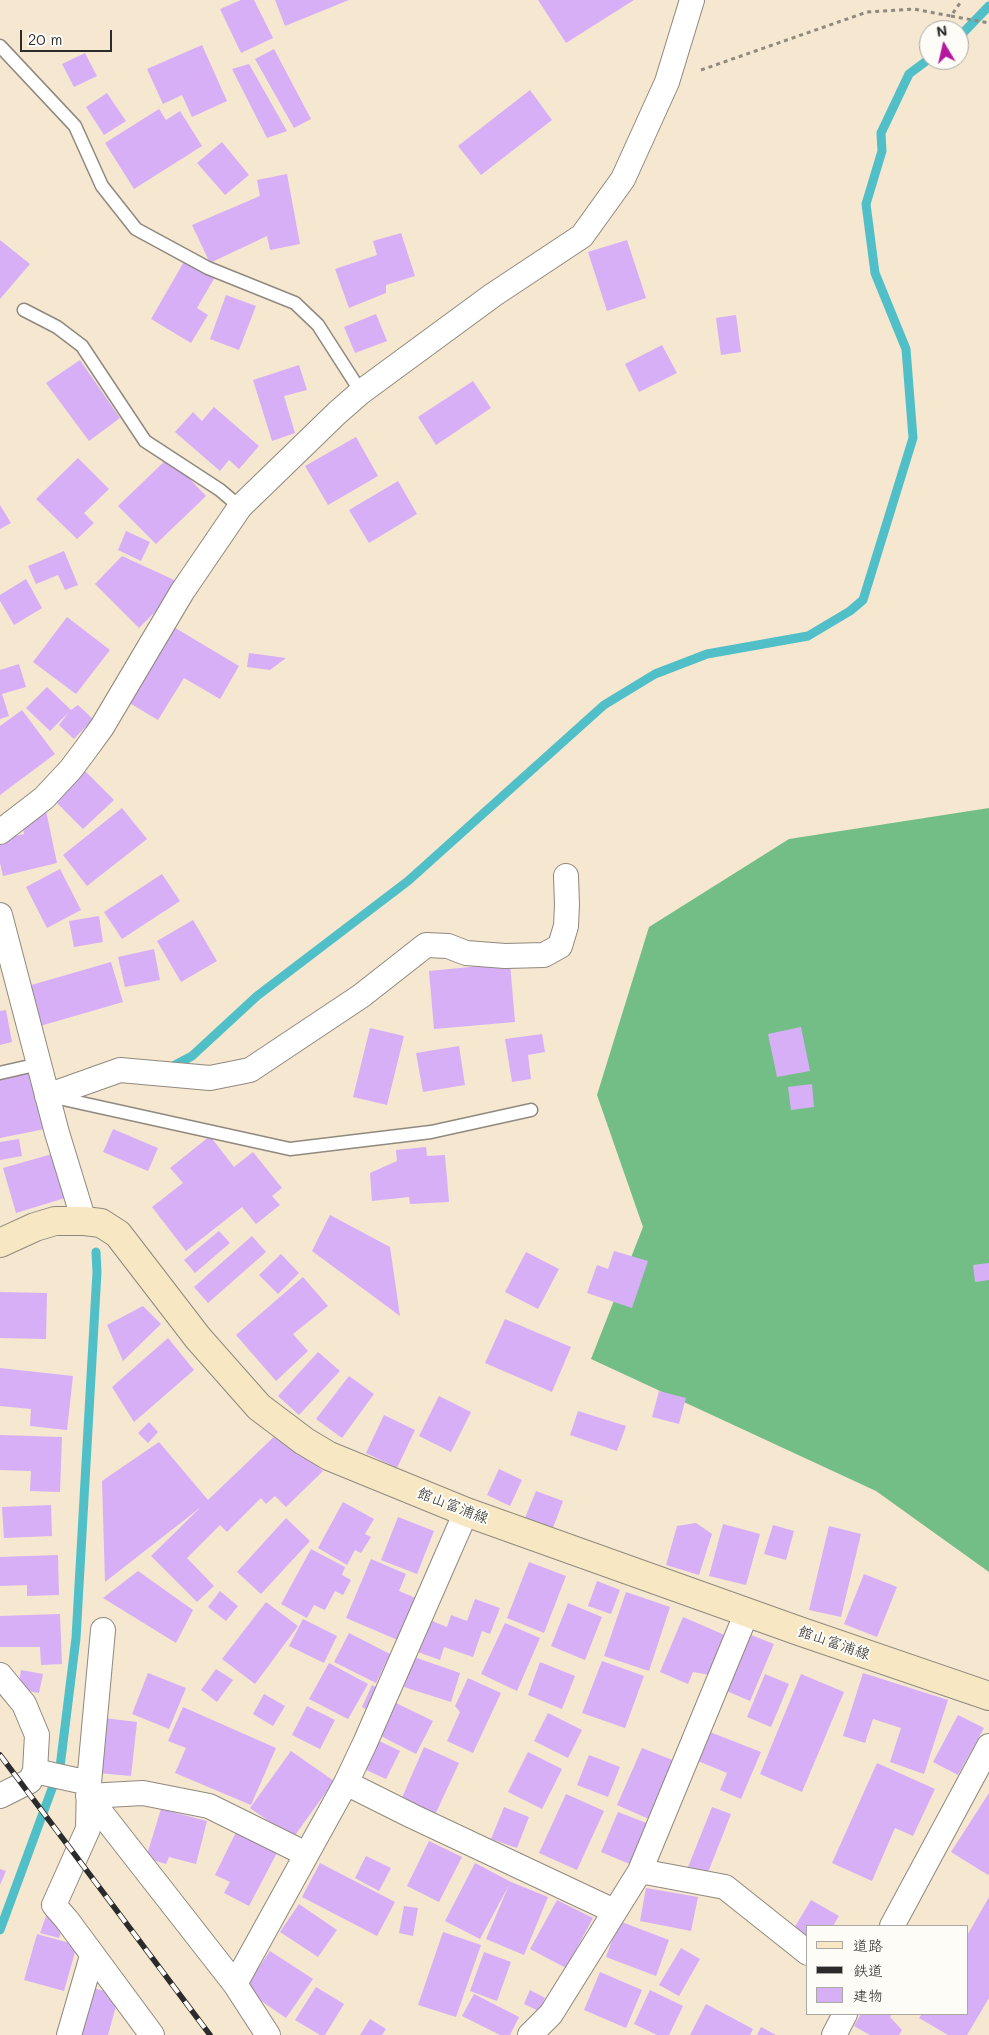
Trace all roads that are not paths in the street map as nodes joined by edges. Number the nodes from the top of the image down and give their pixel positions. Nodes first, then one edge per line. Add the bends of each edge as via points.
1 (692, 0) edge
2 (0, 46) edge
3 (24, 310) dead end
4 (361, 392) junction
5 (240, 507) junction
6 (0, 832) edge
7 (566, 876) dead end
8 (0, 915) edge
9 (39, 1064) junction
10 (0, 1073) edge
11 (47, 1096) junction
12 (531, 1110) dead end
13 (84, 1221) junction
14 (0, 1243) edge
15 (466, 1512) junction
16 (747, 1612) junction
17 (102, 1630) dead end
18 (0, 1675) edge
19 (989, 1696) edge
20 (989, 1746) edge
21 (39, 1772) junction
22 (346, 1783) junction
23 (86, 1787) junction
24 (0, 1796) edge
25 (306, 1854) junction
26 (640, 1871) junction
27 (614, 1912) junction
28 (893, 1925) edge
29 (806, 1951) edge
30 (92, 1956) junction
31 (235, 1984) junction
32 (844, 2015) edge
33 (69, 2035) edge
34 (152, 2035) edge
35 (268, 2035) edge
36 (530, 2035) edge
37 (834, 2035) edge

1 - 4 street via 667,82 623,179 582,236 505,287
2 - 4 lane via 74,126 102,186 136,229 208,268 296,303 318,325
3 - 5 lane via 57,327 82,346 145,441 220,490
4 - 5 street
5 - 6 street via 182,592 102,727 44,798
7 - 11 street via 566,926 560,946 544,956 466,953 448,946 426,946 361,996 250,1070 210,1078 120,1070
8 - 9 street
9 - 10 lane
9 - 11 street
11 - 12 lane via 290,1149 431,1132
11 - 13 street
13 - 14 main road, 館山富浦線 via 35,1227
13 - 15 main road, 館山富浦線 via 101,1223 118,1234 198,1338 259,1406 278,1422 329,1456
15 - 16 main road, 館山富浦線
15 - 22 street
16 - 19 main road, 館山富浦線
16 - 26 street
17 - 23 street
18 - 21 street via 24,1704 37,1735
20 - 28 street
21 - 23 street
21 - 24 street via 30,1781
22 - 25 street
22 - 27 street
23 - 25 street via 143,1793 210,1806
23 - 30 street via 88,1829 54,1905
23 - 31 street
25 - 31 street
26 - 27 street
26 - 29 street via 725,1886
27 - 36 street via 551,2014
30 - 33 street
30 - 34 street
31 - 35 street
32 - 37 street

